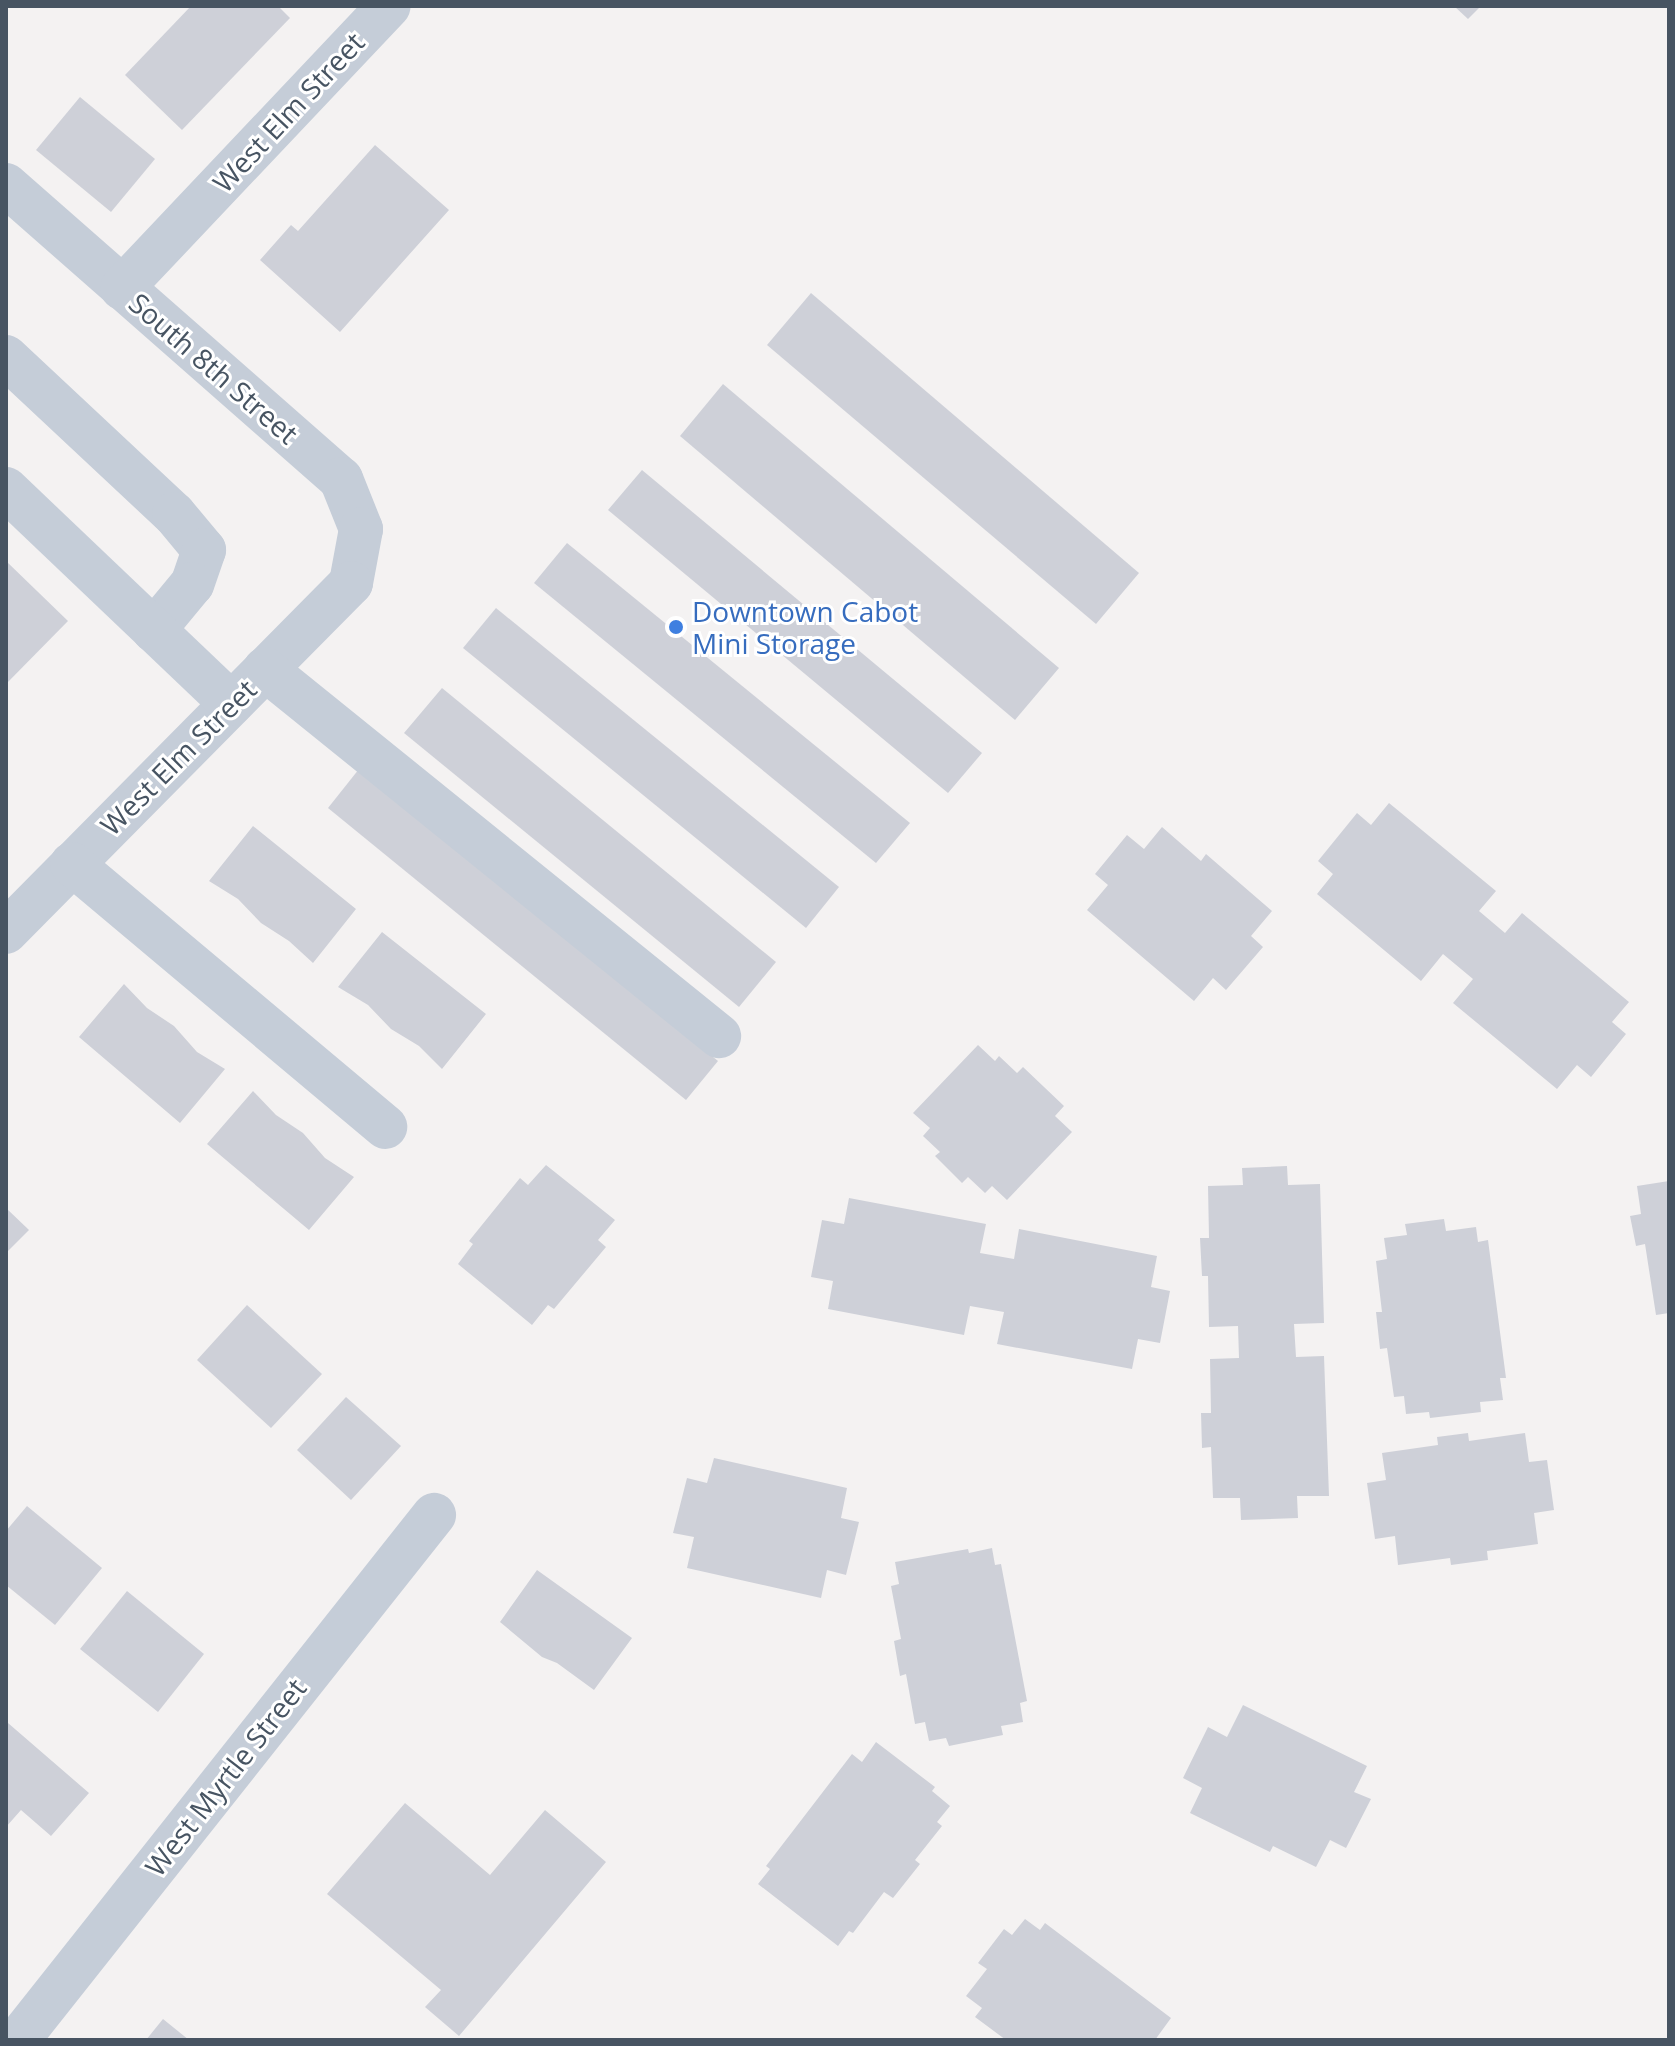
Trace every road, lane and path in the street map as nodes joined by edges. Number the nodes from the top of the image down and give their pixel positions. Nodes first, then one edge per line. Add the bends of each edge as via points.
1 (389, 6) edge
2 (6, 185) edge
3 (122, 288) junction
4 (6, 357) edge
5 (6, 489) edge
6 (351, 583) joint
7 (154, 630) junction
8 (265, 669) junction
9 (231, 703) junction
10 (72, 864) junction
11 (6, 932) edge
12 (719, 1036) dead end
13 (385, 1127) dead end
14 (434, 1515) dead end
15 (18, 2040) edge

1 - 3 street, West Elm Street
2 - 3 street, South 8th Street
3 - 6 street, South 8th Street via 341,479 361,529
4 - 7 street via 174,514 204,550 192,584
5 - 7 street
6 - 8 street, West Elm Street
7 - 9 street
8 - 9 street, West Elm Street
8 - 12 street
9 - 10 street, West Elm Street
10 - 11 street, West Elm Street
10 - 13 street
14 - 15 street, West Myrtle Street

